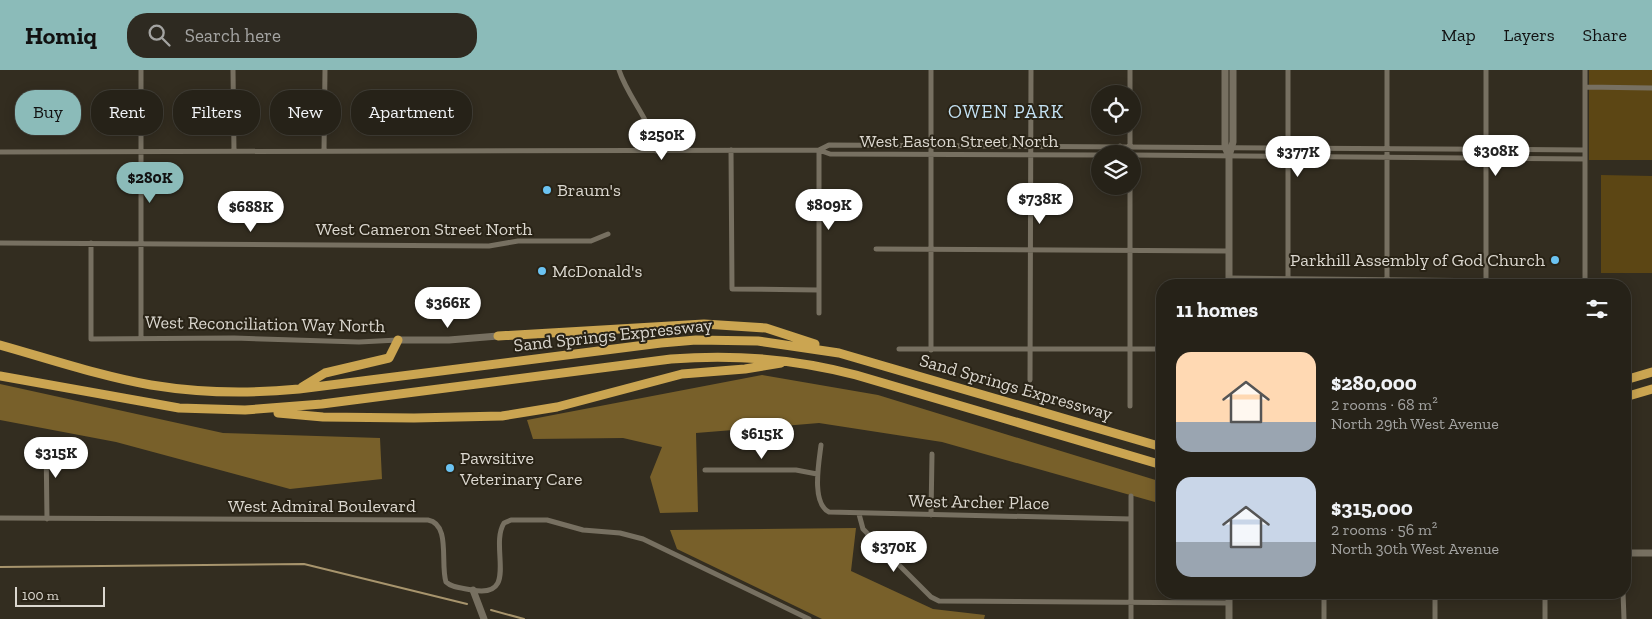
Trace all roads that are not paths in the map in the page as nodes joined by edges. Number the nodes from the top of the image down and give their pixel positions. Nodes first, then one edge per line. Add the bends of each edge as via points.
1 (141, 70) edge
2 (233, 70) edge
3 (325, 70) edge
4 (619, 70) edge
5 (931, 70) edge
6 (1031, 70) edge
7 (1130, 70) edge
8 (1225, 70) edge
9 (1233, 70) edge
10 (1288, 70) edge
11 (1387, 70) edge
12 (1486, 70) edge
13 (1585, 70) edge
14 (1130, 85) edge
15 (1585, 87) junction
16 (1652, 88) edge
17 (931, 146) junction
18 (1030, 146) junction
19 (1091, 146) edge
20 (1141, 146) edge
21 (1288, 146) junction
22 (1228, 147) junction
23 (1387, 148) junction
24 (1486, 149) junction
25 (731, 150) junction
26 (819, 150) junction
27 (1585, 150) junction
28 (140, 151) junction
29 (234, 151) junction
30 (324, 151) junction
31 (656, 151) junction
32 (0, 152) edge
33 (931, 155) junction
34 (1030, 155) junction
35 (1091, 155) edge
36 (1141, 155) edge
37 (1229, 156) junction
38 (1288, 156) junction
39 (1387, 157) junction
40 (1486, 158) junction
41 (1585, 159) junction
42 (1130, 195) edge
43 (608, 234) dead end
44 (0, 243) edge
45 (141, 243) junction
46 (91, 244) junction
47 (876, 249) dead end
48 (931, 249) junction
49 (1030, 250) junction
50 (1129, 250) junction
51 (1229, 251) junction
52 (1229, 279) edge
53 (1288, 279) edge
54 (1387, 279) edge
55 (1486, 279) edge
56 (1585, 279) edge
57 (818, 290) junction
58 (819, 313) dead end
59 (498, 336) joint
60 (141, 338) junction
61 (398, 340) junction
62 (0, 345) edge
63 (899, 348) dead end
64 (1130, 348) junction
65 (1030, 349) junction
66 (1156, 349) edge
67 (931, 350) junction
68 (854, 356) junction
69 (792, 362) junction
70 (0, 370) edge
71 (1652, 372) edge
72 (0, 376) edge
73 (1631, 378) edge
74 (1030, 380) dead end
75 (298, 389) junction
76 (1652, 390) edge
77 (86, 392) junction
78 (1631, 395) edge
79 (1130, 406) dead end
80 (245, 410) junction
81 (46, 440) dead end
82 (821, 445) dead end
83 (1156, 445) edge
84 (932, 454) dead end
85 (1156, 463) edge
86 (704, 470) dead end
87 (817, 474) junction
88 (1131, 496) dead end
89 (858, 514) junction
90 (931, 515) junction
91 (0, 518) edge
92 (47, 519) junction
93 (1131, 519) junction
94 (1631, 553) edge
95 (1652, 553) edge
96 (473, 590) junction
97 (1228, 599) edge
98 (1324, 599) edge
99 (1435, 599) edge
100 (1545, 599) edge
101 (1624, 599) edge
102 (1131, 603) junction
103 (1228, 603) junction
104 (484, 619) edge
105 (809, 619) edge
106 (1131, 619) edge
107 (1228, 619) edge
108 (1324, 619) edge
109 (1435, 619) edge
110 (1546, 619) edge
111 (1624, 619) edge

1 - 28 street
2 - 29 street
3 - 30 street
4 - 31 street via 625,87 655,139
5 - 17 street
6 - 18 street
7 - 14 street
8 - 22 street
9 - 22 street
10 - 21 street
11 - 23 street
12 - 24 street
13 - 15 street
15 - 16 street
15 - 27 street
17 - 18 street, West Easton Street North
17 - 26 street, West Easton Street North via 829,145
17 - 33 street
18 - 19 street, West Easton Street North
18 - 34 street
20 - 22 street, West Easton Street North
21 - 22 street, West Easton Street North
21 - 23 street, West Easton Street North
21 - 38 street
22 - 37 street
23 - 24 street, West Easton Street North
23 - 39 street
24 - 27 street, West Easton Street North
24 - 40 street
25 - 26 street, West Easton Street North
25 - 31 street, West Easton Street North
25 - 57 street via 732,289
26 - 33 street, West Easton Street North via 830,154
26 - 57 street
27 - 41 street
28 - 29 street, West Easton Street North
28 - 32 street, West Easton Street North
28 - 45 street
29 - 30 street, West Easton Street North
30 - 31 street, West Easton Street North
33 - 34 street, West Easton Street North
33 - 48 street
34 - 35 street, West Easton Street North
34 - 49 street
36 - 37 street
37 - 38 street
37 - 51 street
38 - 39 street
38 - 53 street
39 - 40 street
39 - 54 street
40 - 41 street
40 - 55 street
41 - 56 street
42 - 50 street
43 - 45 street, West Cameron Street North via 591,241 518,241 490,246
44 - 46 street, West Cameron Street North
45 - 46 street, West Cameron Street North
45 - 60 street
46 - 60 street, West Reconciliation Way North via 91,339
47 - 48 street
48 - 49 street
48 - 67 street
49 - 50 street
49 - 65 street
50 - 51 street
50 - 64 street
51 - 52 street
57 - 58 street
59 - 61 street, West Reconciliation Way North
59 - 68 highway via 725,324 766,328
60 - 61 street, West Reconciliation Way North
61 - 75 highway via 388,358 325,373
62 - 75 highway, Sand Springs Expressway via 152,385 235,392
63 - 67 street
64 - 65 street
64 - 66 street
64 - 79 street
65 - 67 street
65 - 74 street
68 - 75 highway, Sand Springs Expressway via 791,344 722,340 661,343
68 - 83 highway, Sand Springs Expressway
69 - 80 highway, Sand Springs Expressway via 746,357 690,357 291,408
69 - 80 highway via 682,374 557,408 502,416 323,417
69 - 85 highway, Sand Springs Expressway via 856,375
70 - 77 highway
71 - 73 highway
72 - 77 highway, Sand Springs Expressway
76 - 78 highway
77 - 80 highway, Sand Springs Expressway via 179,408
81 - 92 street
82 - 87 street
84 - 90 street
86 - 87 street via 796,470
87 - 89 street, West Archer Place via 820,504 826,511
88 - 93 street
89 - 90 street, West Archer Place
89 - 102 street via 863,529 931,597 939,601
90 - 93 street, West Archer Place
91 - 92 street, West Admiral Boulevard
92 - 96 street, West Admiral Boulevard via 428,520 441,530 446,582 454,587
93 - 102 street
94 - 95 street
96 - 104 street
96 - 105 street, West Admiral Boulevard via 487,591 500,581 500,536 504,523 547,520 583,530 644,539
97 - 103 street
98 - 108 street
99 - 109 street
100 - 110 street
101 - 111 street
102 - 103 street
102 - 106 street
103 - 107 street

